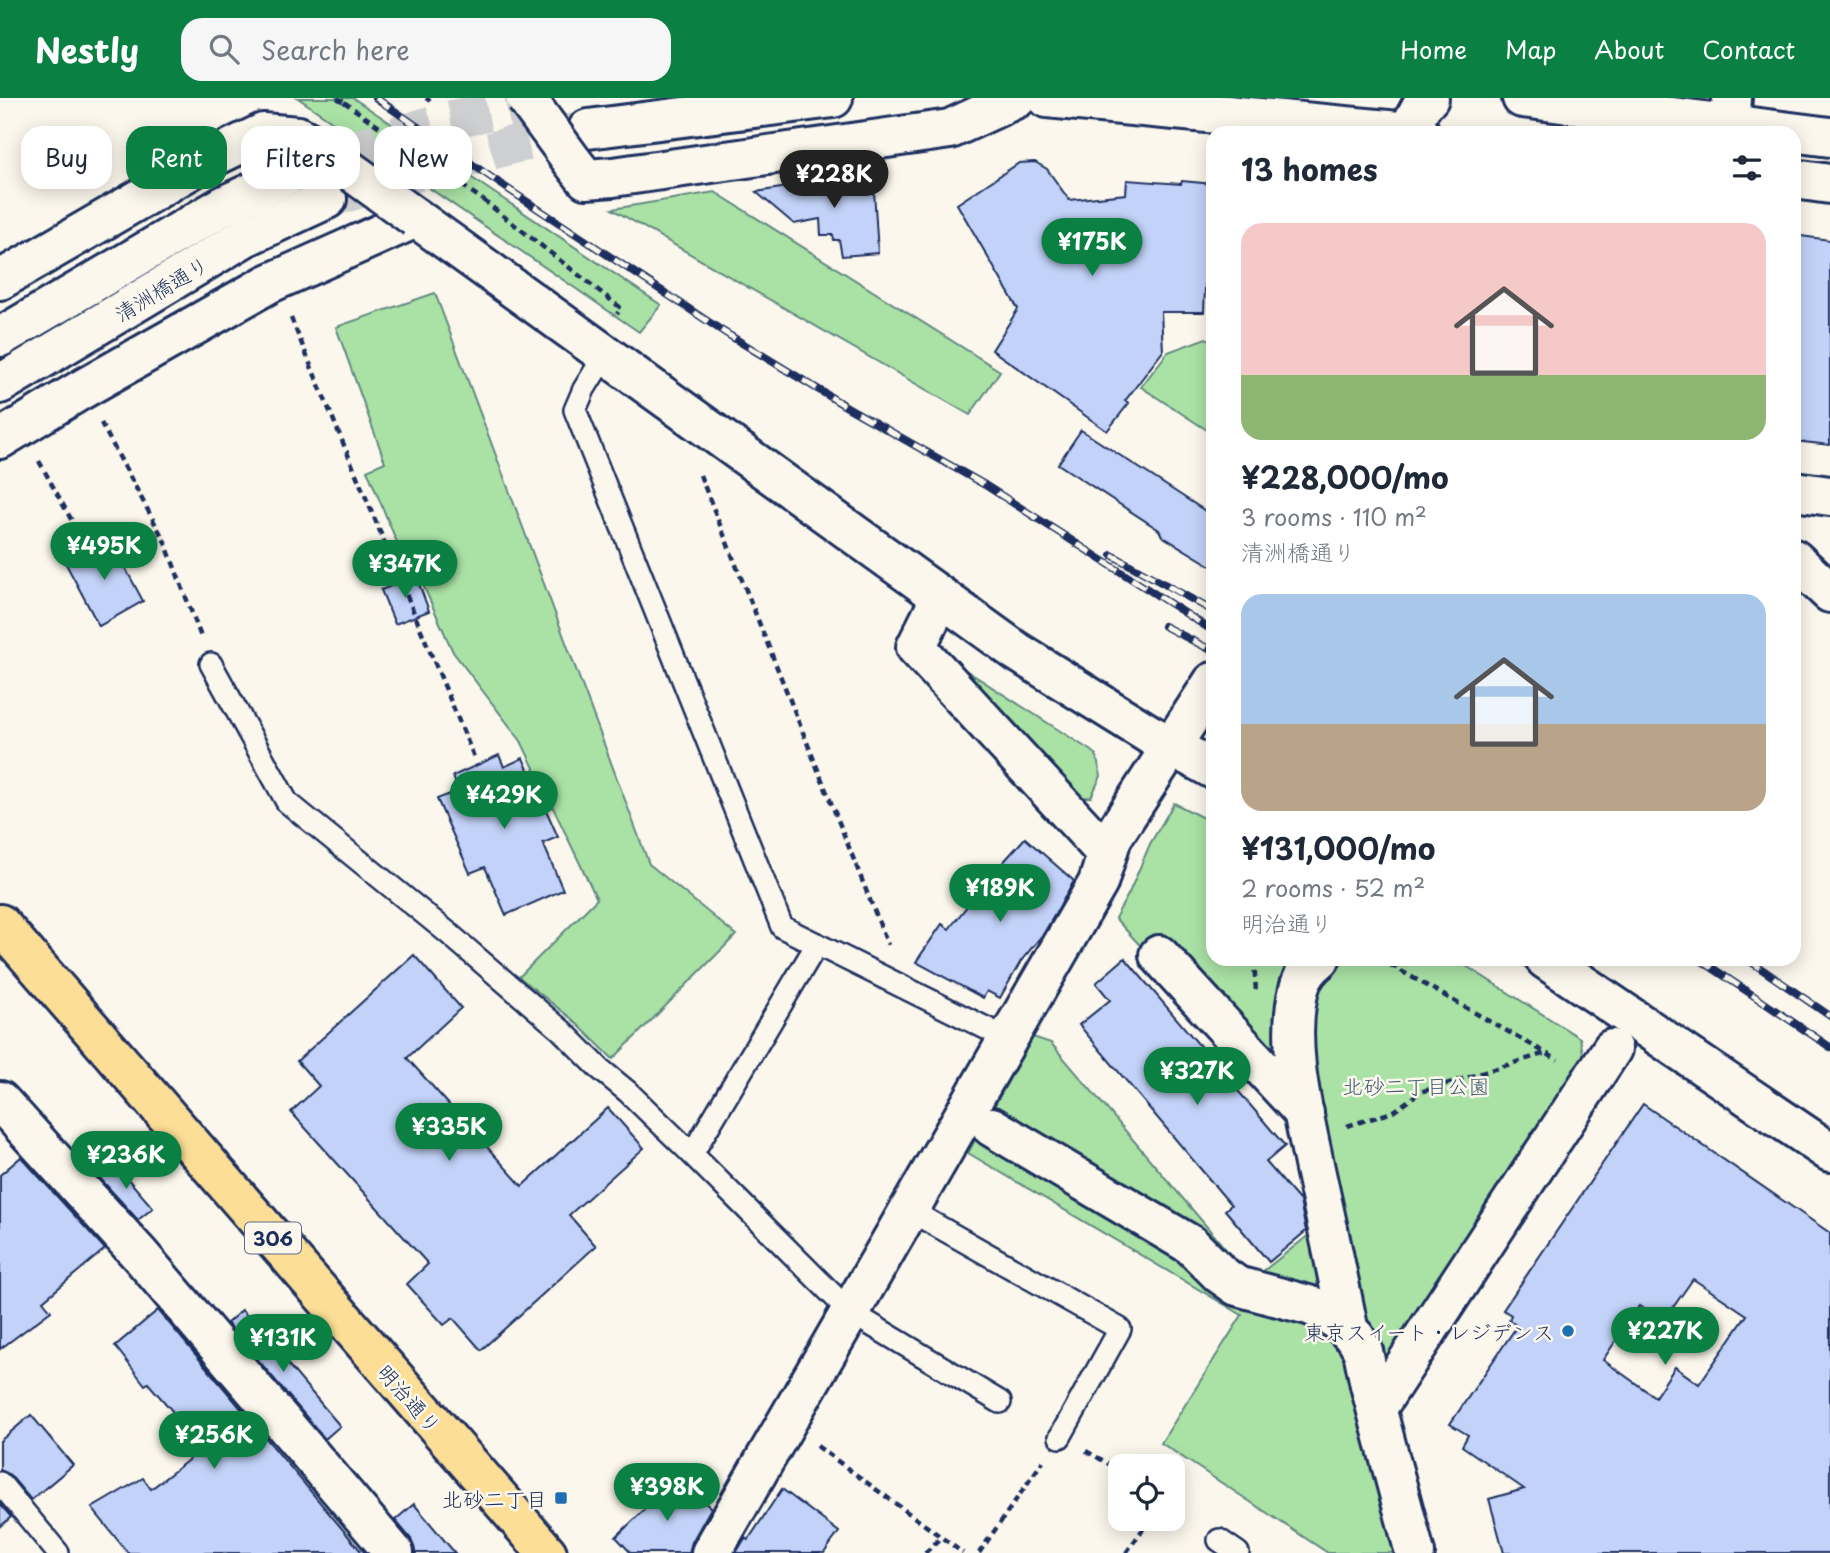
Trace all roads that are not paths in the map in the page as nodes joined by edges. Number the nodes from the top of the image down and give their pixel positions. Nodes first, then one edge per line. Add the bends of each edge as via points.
1 (526, 98) edge
2 (833, 98) edge
3 (1017, 98) edge
4 (1047, 98) edge
5 (1222, 98) edge
6 (1429, 98) edge
7 (1522, 98) edge
8 (1731, 111) edge
9 (1266, 118) junction
10 (1343, 126) edge
11 (1414, 126) edge
12 (1790, 126) edge
13 (1801, 129) edge
14 (1830, 136) edge
15 (580, 145) junction
16 (1801, 180) edge
17 (1830, 184) edge
18 (259, 189) tunnel mouth
19 (327, 200) tunnel mouth
20 (416, 218) junction
21 (0, 280) edge
22 (0, 337) edge
23 (608, 339) junction
24 (0, 384) edge
25 (0, 439) edge
26 (1801, 492) edge
27 (1830, 496) edge
28 (1801, 566) edge
29 (1830, 593) edge
30 (941, 597) junction
31 (211, 664) road end
32 (1206, 693) edge
33 (1172, 746) junction
34 (1206, 765) edge
35 (1107, 854) junction
36 (0, 924) edge
37 (817, 944) junction
38 (1159, 955) dead end
39 (1313, 966) edge
40 (1555, 966) edge
41 (1008, 1039) junction
42 (1602, 1064) road end
43 (0, 1101) edge
44 (1306, 1125) junction
45 (992, 1127) dead end
46 (1830, 1152) edge
47 (692, 1154) junction
48 (909, 1210) junction
49 (850, 1312) junction
50 (1349, 1332) junction
51 (1000, 1402) dead end
52 (1377, 1408) junction
53 (1060, 1437) road end
54 (0, 1483) edge
55 (1219, 1539) dead end
56 (58, 1553) edge
57 (394, 1553) edge
58 (547, 1553) edge
59 (711, 1553) edge
60 (1238, 1553) edge
61 (1415, 1553) edge

1 - 15 street, bridge
2 - 15 street
3 - 15 street via 950,129 613,177 586,179
4 - 9 street
5 - 9 street
6 - 11 street
7 - 8 street
8 - 12 street
9 - 10 street
13 - 14 street
16 - 17 street
18 - 22 street, 清洲橋通り
19 - 24 street, 清洲橋通り via 245,237
20 - 21 street, bridge via 316,146 298,136 263,133 209,159
20 - 23 street
20 - 25 street via 268,284
23 - 30 street
23 - 37 lane via 576,410 782,927
26 - 27 street
28 - 29 street
30 - 33 street via 1016,651
30 - 35 street via 916,647
31 - 47 lane via 288,802 561,1030
32 - 33 street
33 - 34 street
33 - 35 street via 1112,838
35 - 41 street via 1098,883
36 - 58 main road, 明治通り / 306
37 - 41 lane
37 - 47 lane
38 - 44 street
39 - 44 street via 1299,987 1296,1006 1295,1052
40 - 46 street
41 - 48 street
42 - 52 street
43 - 57 street via 140,1255
44 - 50 street
45 - 50 street via 1191,1244 1237,1286 1312,1306
47 - 49 lane
48 - 49 street
48 - 53 lane via 1120,1329
49 - 51 lane
49 - 59 street
50 - 52 street via 1363,1351
52 - 61 street
54 - 56 lane
55 - 60 lane

